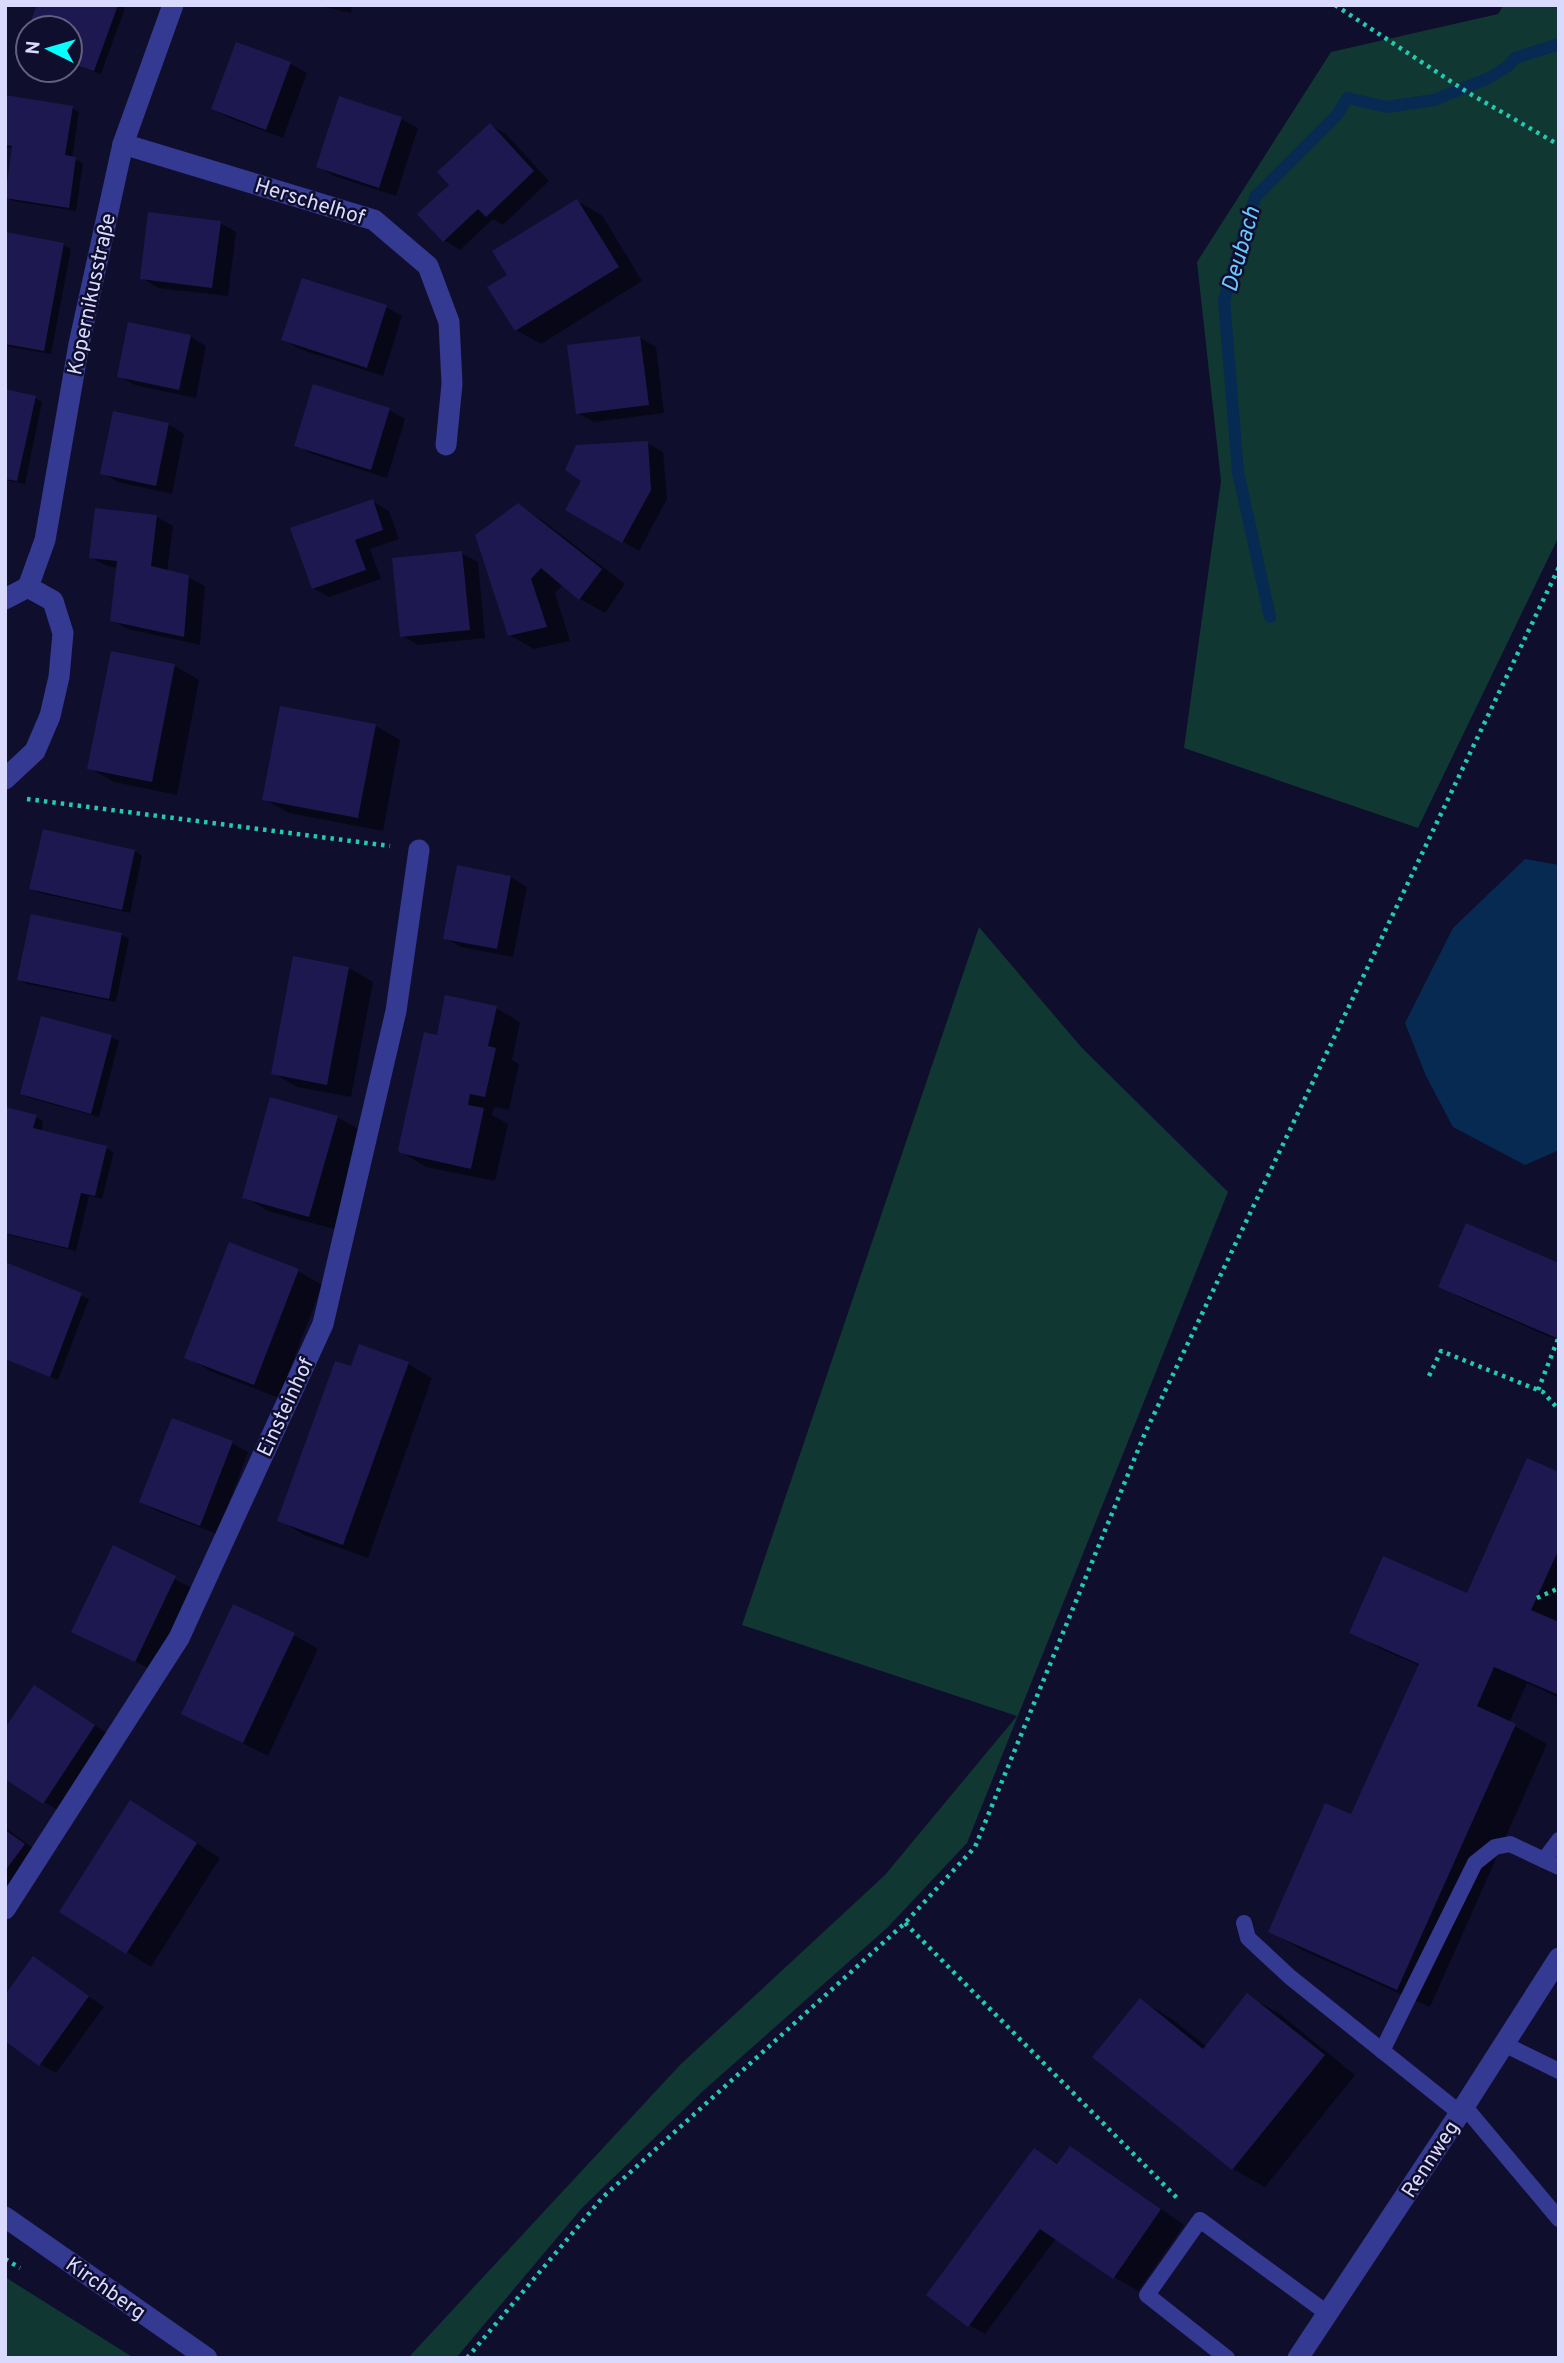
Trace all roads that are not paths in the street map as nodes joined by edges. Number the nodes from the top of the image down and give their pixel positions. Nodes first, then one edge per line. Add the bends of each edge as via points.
1 (173, 5) edge
2 (123, 144) junction
3 (446, 445) dead end
4 (28, 587) junction
5 (5, 600) edge
6 (5, 779) edge
7 (419, 850) road end
8 (1559, 1840) edge
9 (1551, 1863) edge
10 (5, 1909) edge
11 (1244, 1923) dead end
12 (1559, 1958) edge
13 (1504, 2044) junction
14 (1382, 2051) junction
15 (1559, 2071) edge
16 (1462, 2110) junction
17 (5, 2217) edge
18 (1559, 2219) edge
19 (1326, 2313) junction
20 (207, 2358) edge
21 (1227, 2358) edge
22 (1298, 2358) edge

1 - 2 street, Kopernikusstraße
2 - 3 street, Herschelhof via 374,220 428,267 449,321 452,384
2 - 4 street, Kopernikusstraße via 79,344 46,540
4 - 5 street
4 - 6 street via 53,601 63,633 59,677 36,751
7 - 10 street, Einsteinhof via 396,1011 323,1324 179,1638
8 - 9 lane
9 - 14 lane via 1510,1844 1494,1847 1475,1863
11 - 14 lane via 1248,1938 1290,1977
12 - 13 street, Rennweg
13 - 15 lane
13 - 16 street, Rennweg
14 - 16 lane
16 - 18 lane
16 - 19 street, Rennweg
17 - 20 street, Kirchberg
19 - 21 lane via 1200,2220 1147,2295
19 - 22 street, Rennweg

